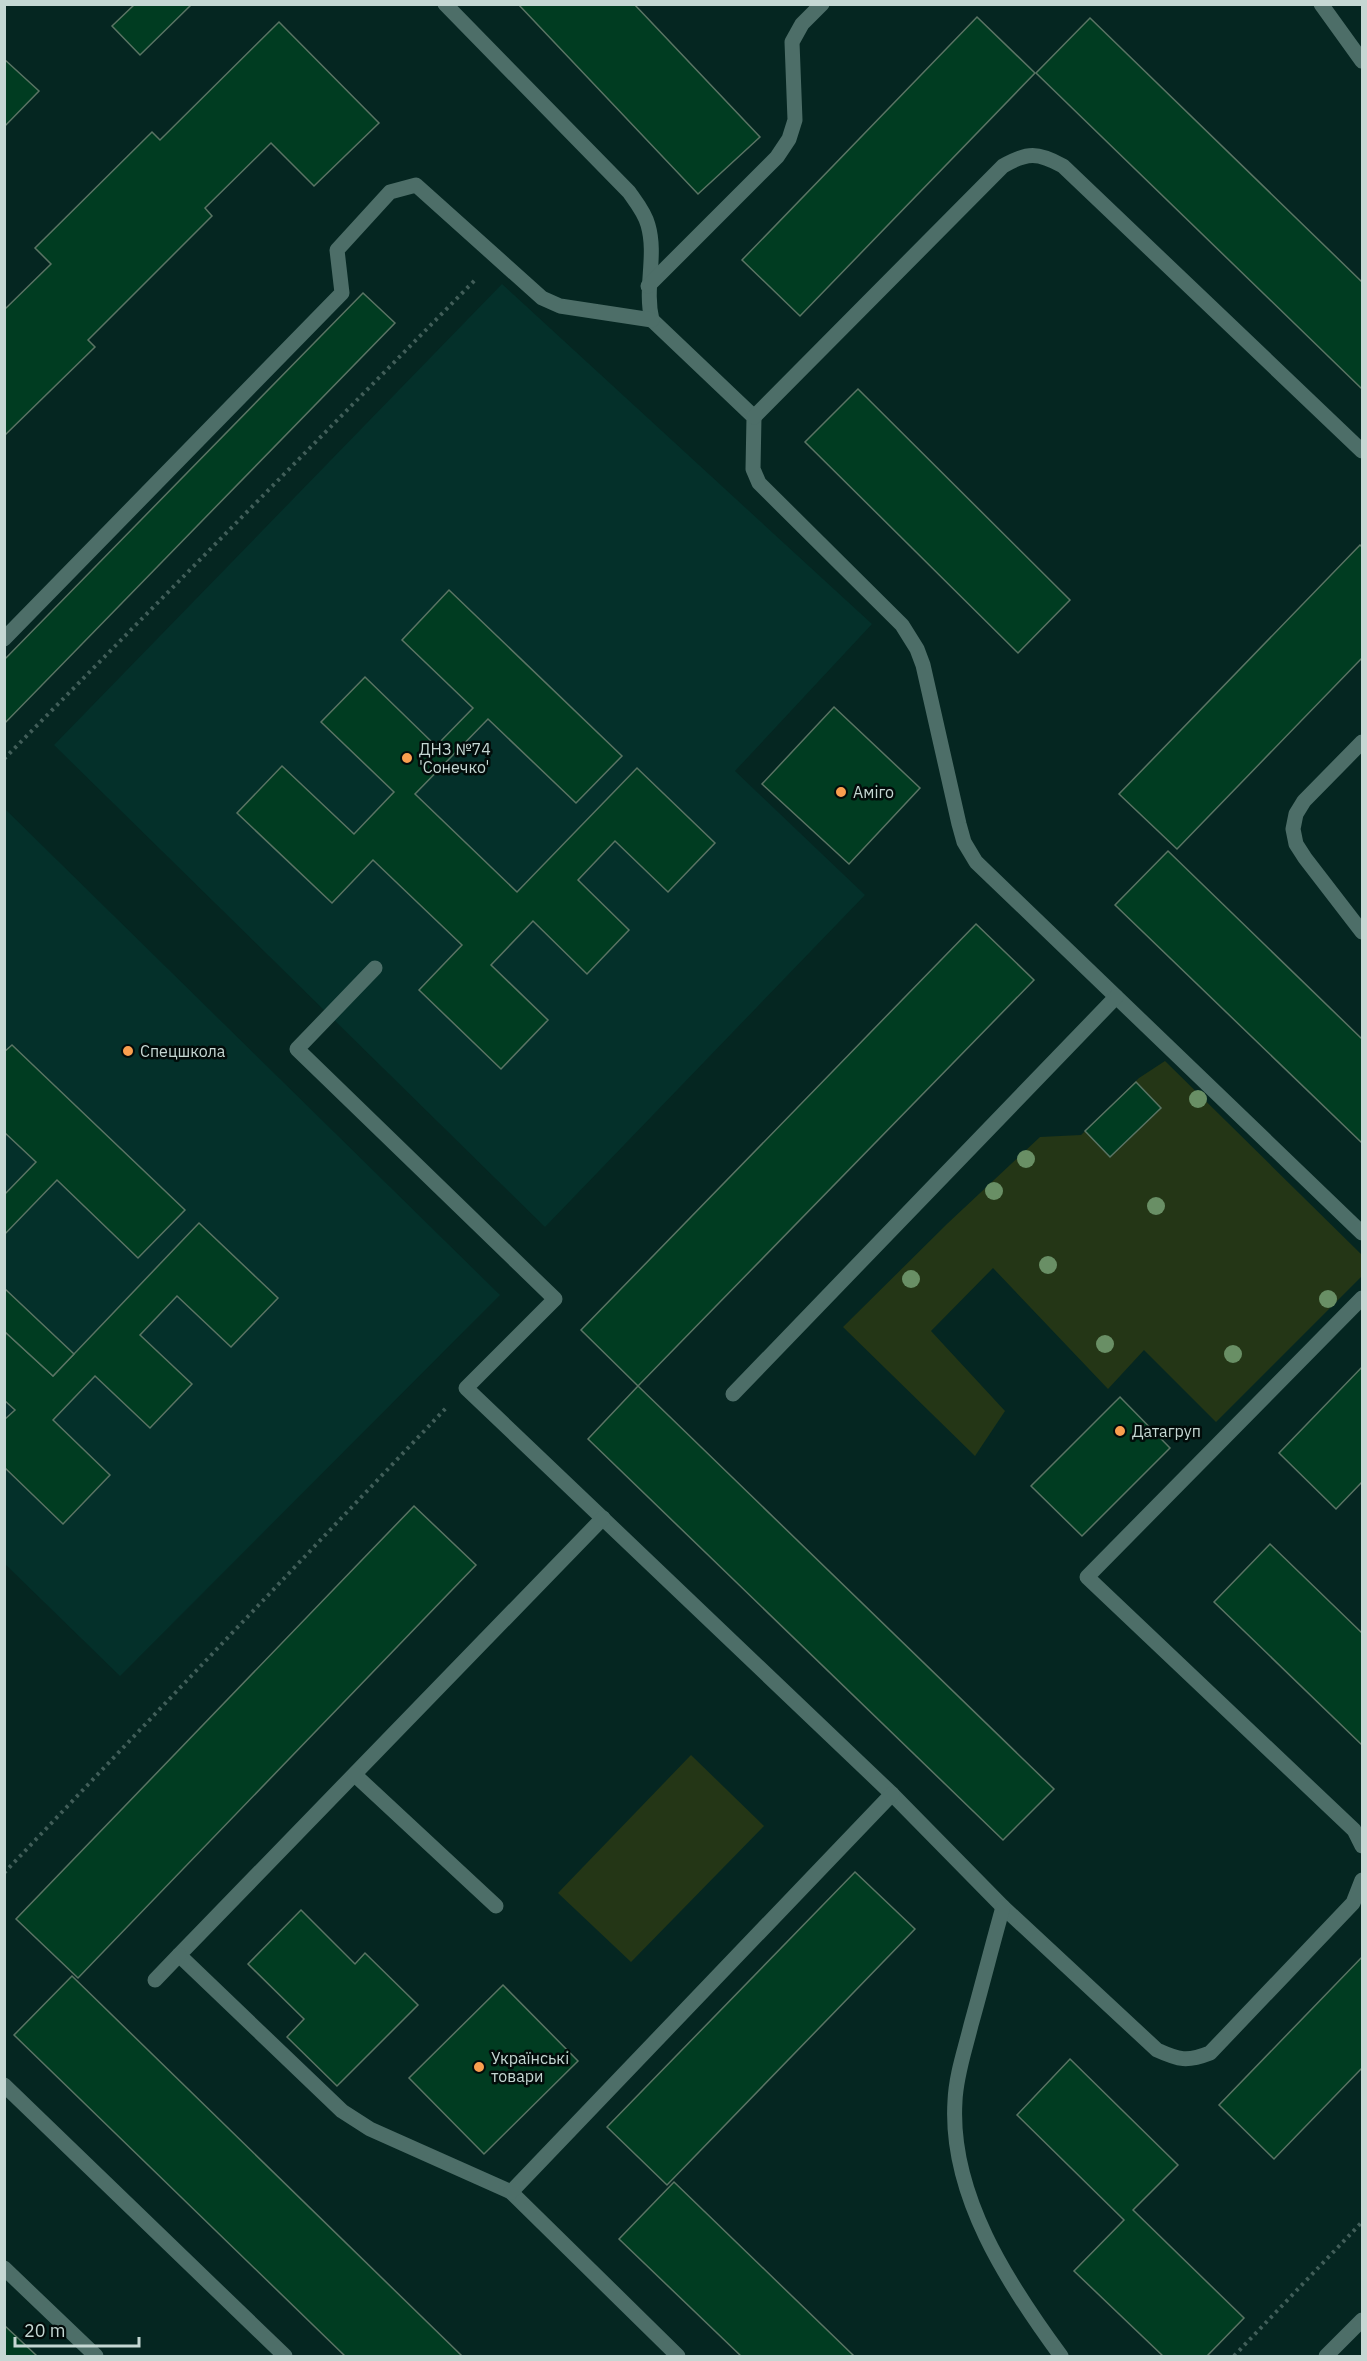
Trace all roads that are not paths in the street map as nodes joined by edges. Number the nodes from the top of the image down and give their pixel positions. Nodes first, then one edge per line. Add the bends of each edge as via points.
1 (445, 4) edge
2 (822, 4) edge
3 (1322, 4) edge
4 (1362, 61) edge
5 (648, 286) junction
6 (652, 320) junction
7 (754, 417) junction
8 (1362, 451) edge
9 (4, 639) edge
10 (1362, 742) edge
11 (1362, 932) edge
12 (375, 968) dead end
13 (1116, 997) junction
14 (1362, 1233) edge
15 (1362, 1298) edge
16 (733, 1395) dead end
17 (603, 1518) junction
18 (355, 1775) junction
19 (892, 1794) junction
20 (1362, 1846) edge
21 (1362, 1880) edge
22 (496, 1906) dead end
23 (1003, 1907) junction
24 (179, 1955) junction
25 (155, 1980) dead end
26 (4, 2085) edge
27 (511, 2192) junction
28 (4, 2268) edge
29 (1362, 2320) edge
30 (96, 2356) edge
31 (285, 2356) edge
32 (678, 2356) edge
33 (1061, 2356) edge
34 (1326, 2356) edge

1 - 5 street via 629,192 648,225
2 - 5 street via 802,24 792,42 795,120 789,139 777,157
3 - 4 street
5 - 6 street
6 - 7 street
6 - 9 street via 560,306 542,298 416,185 390,192 337,250 342,293
7 - 8 street via 1003,166 1019,156 1032,154 1063,166
7 - 13 street via 753,469 759,483 902,625 917,649 959,824 976,862
10 - 11 street via 1305,801 1296,814 1293,829 1305,858
12 - 17 street via 297,1049 555,1299 466,1388
13 - 14 street
13 - 16 street
15 - 20 street via 1087,1577 1354,1830
17 - 18 street
17 - 19 street
18 - 22 street
18 - 24 street
19 - 23 street
19 - 27 street
21 - 23 street via 1353,1903 1210,2053 1196,2059 1177,2060 1157,2050
23 - 33 street via 957,2080 954,2123 958,2151 979,2221 1024,2302
24 - 25 street
24 - 27 street via 342,2112 370,2129
26 - 31 street
27 - 32 street
28 - 30 street
29 - 34 street

